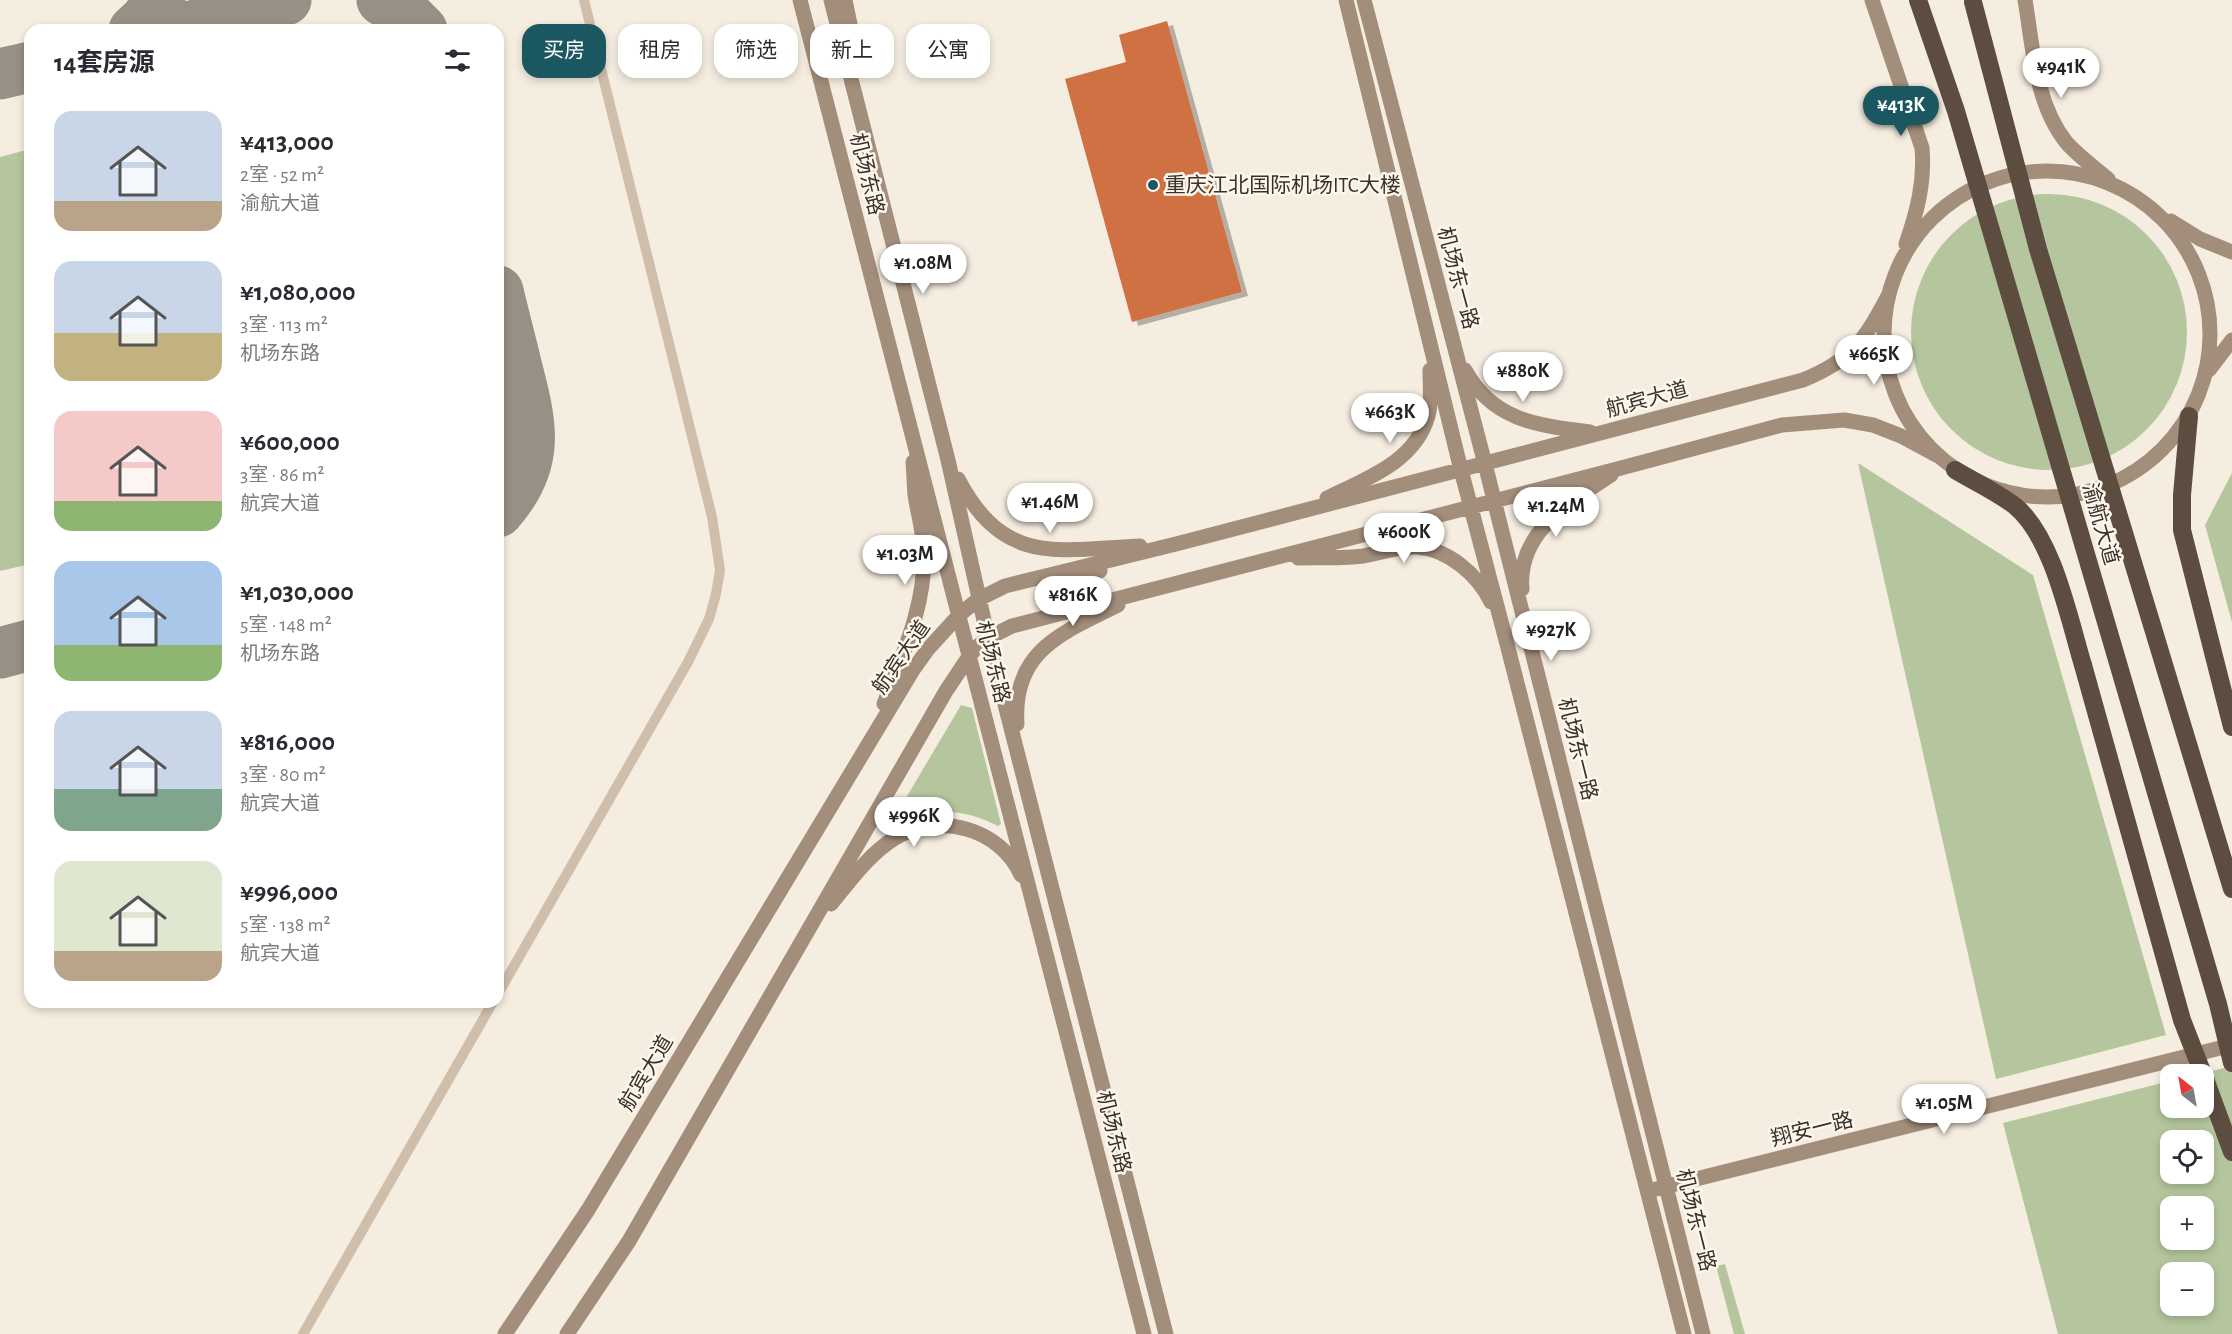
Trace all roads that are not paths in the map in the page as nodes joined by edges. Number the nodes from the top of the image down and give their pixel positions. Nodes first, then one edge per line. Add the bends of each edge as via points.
1 (584, 0) edge
2 (800, 0) edge
3 (831, 0) edge
4 (845, 0) edge
5 (1346, 0) edge
6 (1364, 0) edge
7 (1872, 0) edge
8 (1918, 0) edge
9 (2025, 0) edge
10 (1972, 1) edge
11 (852, 82) junction
12 (2120, 188) junction
13 (2157, 213) junction
14 (2232, 252) edge
15 (1895, 276) junction
16 (1888, 296) junction
17 (1428, 338) junction
18 (2232, 340) edge
19 (1456, 355) junction
20 (2206, 375) junction
21 (2189, 416) junction
22 (912, 432) junction
23 (1599, 434) junction
24 (1938, 456) junction
25 (948, 460) junction
26 (1485, 464) junction
27 (1621, 468) junction
28 (1461, 470) junction
29 (1955, 470) junction
30 (1494, 502) junction
31 (1471, 507) junction
32 (1297, 513) junction
33 (1176, 544) junction
34 (1271, 559) junction
35 (1149, 589) junction
36 (979, 599) junction
37 (1113, 599) junction
38 (960, 614) junction
39 (1525, 627) junction
40 (988, 638) junction
41 (1508, 644) junction
42 (969, 655) junction
43 (2232, 727) edge
44 (872, 738) junction
45 (1019, 757) junction
46 (2232, 889) edge
47 (1032, 898) junction
48 (807, 931) junction
49 (504, 984) edge
50 (490, 1008) edge
51 (2232, 1046) edge
52 (2232, 1063) edge
53 (2199, 1064) edge
54 (2214, 1104) edge
55 (2232, 1152) edge
56 (1666, 1187) junction
57 (1648, 1191) junction
58 (303, 1334) edge
59 (505, 1334) edge
60 (567, 1334) edge
61 (1144, 1334) edge
62 (1166, 1334) edge
63 (1684, 1334) edge
64 (1703, 1334) edge

1 - 49 lane via 712,517 720,570 709,619 688,663
2 - 22 main road, 机场东路
3 - 11 main road, 机场东路
4 - 11 main road
5 - 17 main road, 机场东一路
6 - 19 main road, 机场东一路
7 - 15 main road via 1922,148 1924,170 1919,200
8 - 52 highway, 渝航大道, bridge via 1959,123 2218,1004
9 - 12 main road via 2045,105 2054,125 2067,144
10 - 46 highway, 渝航大道, bridge via 2038,249
11 - 25 main road, 机场东路
12 - 13 main road
12 - 15 main road via 2056,171 2016,174 1978,187 1928,223
13 - 14 main road via 2200,239
13 - 20 main road via 2186,247 2204,287 2211,331
15 - 16 main road
16 - 23 main road, 航宾大道 via 1858,346 1825,371
16 - 24 main road via 1884,338 1890,382 1909,423
17 - 28 main road, 机场东一路
17 - 32 main road via 1431,402 1424,428 1412,447 1377,474
18 - 20 main road
19 - 23 main road via 1470,380 1498,408 1533,424
19 - 26 main road, 机场东一路
20 - 21 main road
21 - 29 main road via 2172,440 2136,471 2102,488 2074,495 2017,495 1995,490
21 - 43 highway via 2181,495 2182,530
22 - 38 main road, 机场东路
22 - 44 main road via 915,494 924,538 921,597
23 - 26 main road, 航宾大道
24 - 27 main road via 1873,425 1844,420 1782,424
24 - 29 main road
25 - 33 main road via 980,514 1006,537 1022,544 1050,550
25 - 36 main road, 机场东路
26 - 28 main road, 航宾大道
26 - 30 main road, 机场东一路
27 - 30 main road
27 - 39 main road via 1561,508 1536,536 1521,576
28 - 31 main road, 机场东一路
28 - 32 main road, 航宾大道
29 - 53 highway, bridge via 2014,506 2029,521 2051,562 2182,1020
30 - 31 main road
30 - 39 main road, 机场东一路
31 - 34 main road
31 - 41 main road, 机场东一路
32 - 33 main road, 航宾大道
33 - 36 main road, 航宾大道 via 1005,586
33 - 37 main road via 1079,580 1078,589 1083,596
34 - 35 main road
34 - 41 main road via 1360,556 1418,547 1434,551 1449,557 1481,584
35 - 37 main road
35 - 45 main road via 1064,633 1036,656 1017,692
36 - 38 main road, 航宾大道
36 - 40 main road, 机场东路
37 - 40 main road via 1012,626
38 - 42 main road, 机场东路
38 - 44 main road, 航宾大道 via 928,648
39 - 56 main road, 机场东一路
40 - 42 main road
40 - 45 main road, 机场东路
41 - 57 main road, 机场东一路
42 - 47 main road, 机场东路
42 - 48 main road
44 - 59 main road, 航宾大道 via 588,1210
45 - 62 main road, 机场东路
47 - 48 main road via 1017,866 995,842 963,828 929,826 896,838 880,849
47 - 61 main road, 机场东路
48 - 60 main road via 629,1241
50 - 58 lane
51 - 56 main road, 翔安一路
54 - 55 highway
56 - 57 main road, 翔安一路
56 - 64 main road, 机场东一路
57 - 63 main road, 机场东一路

